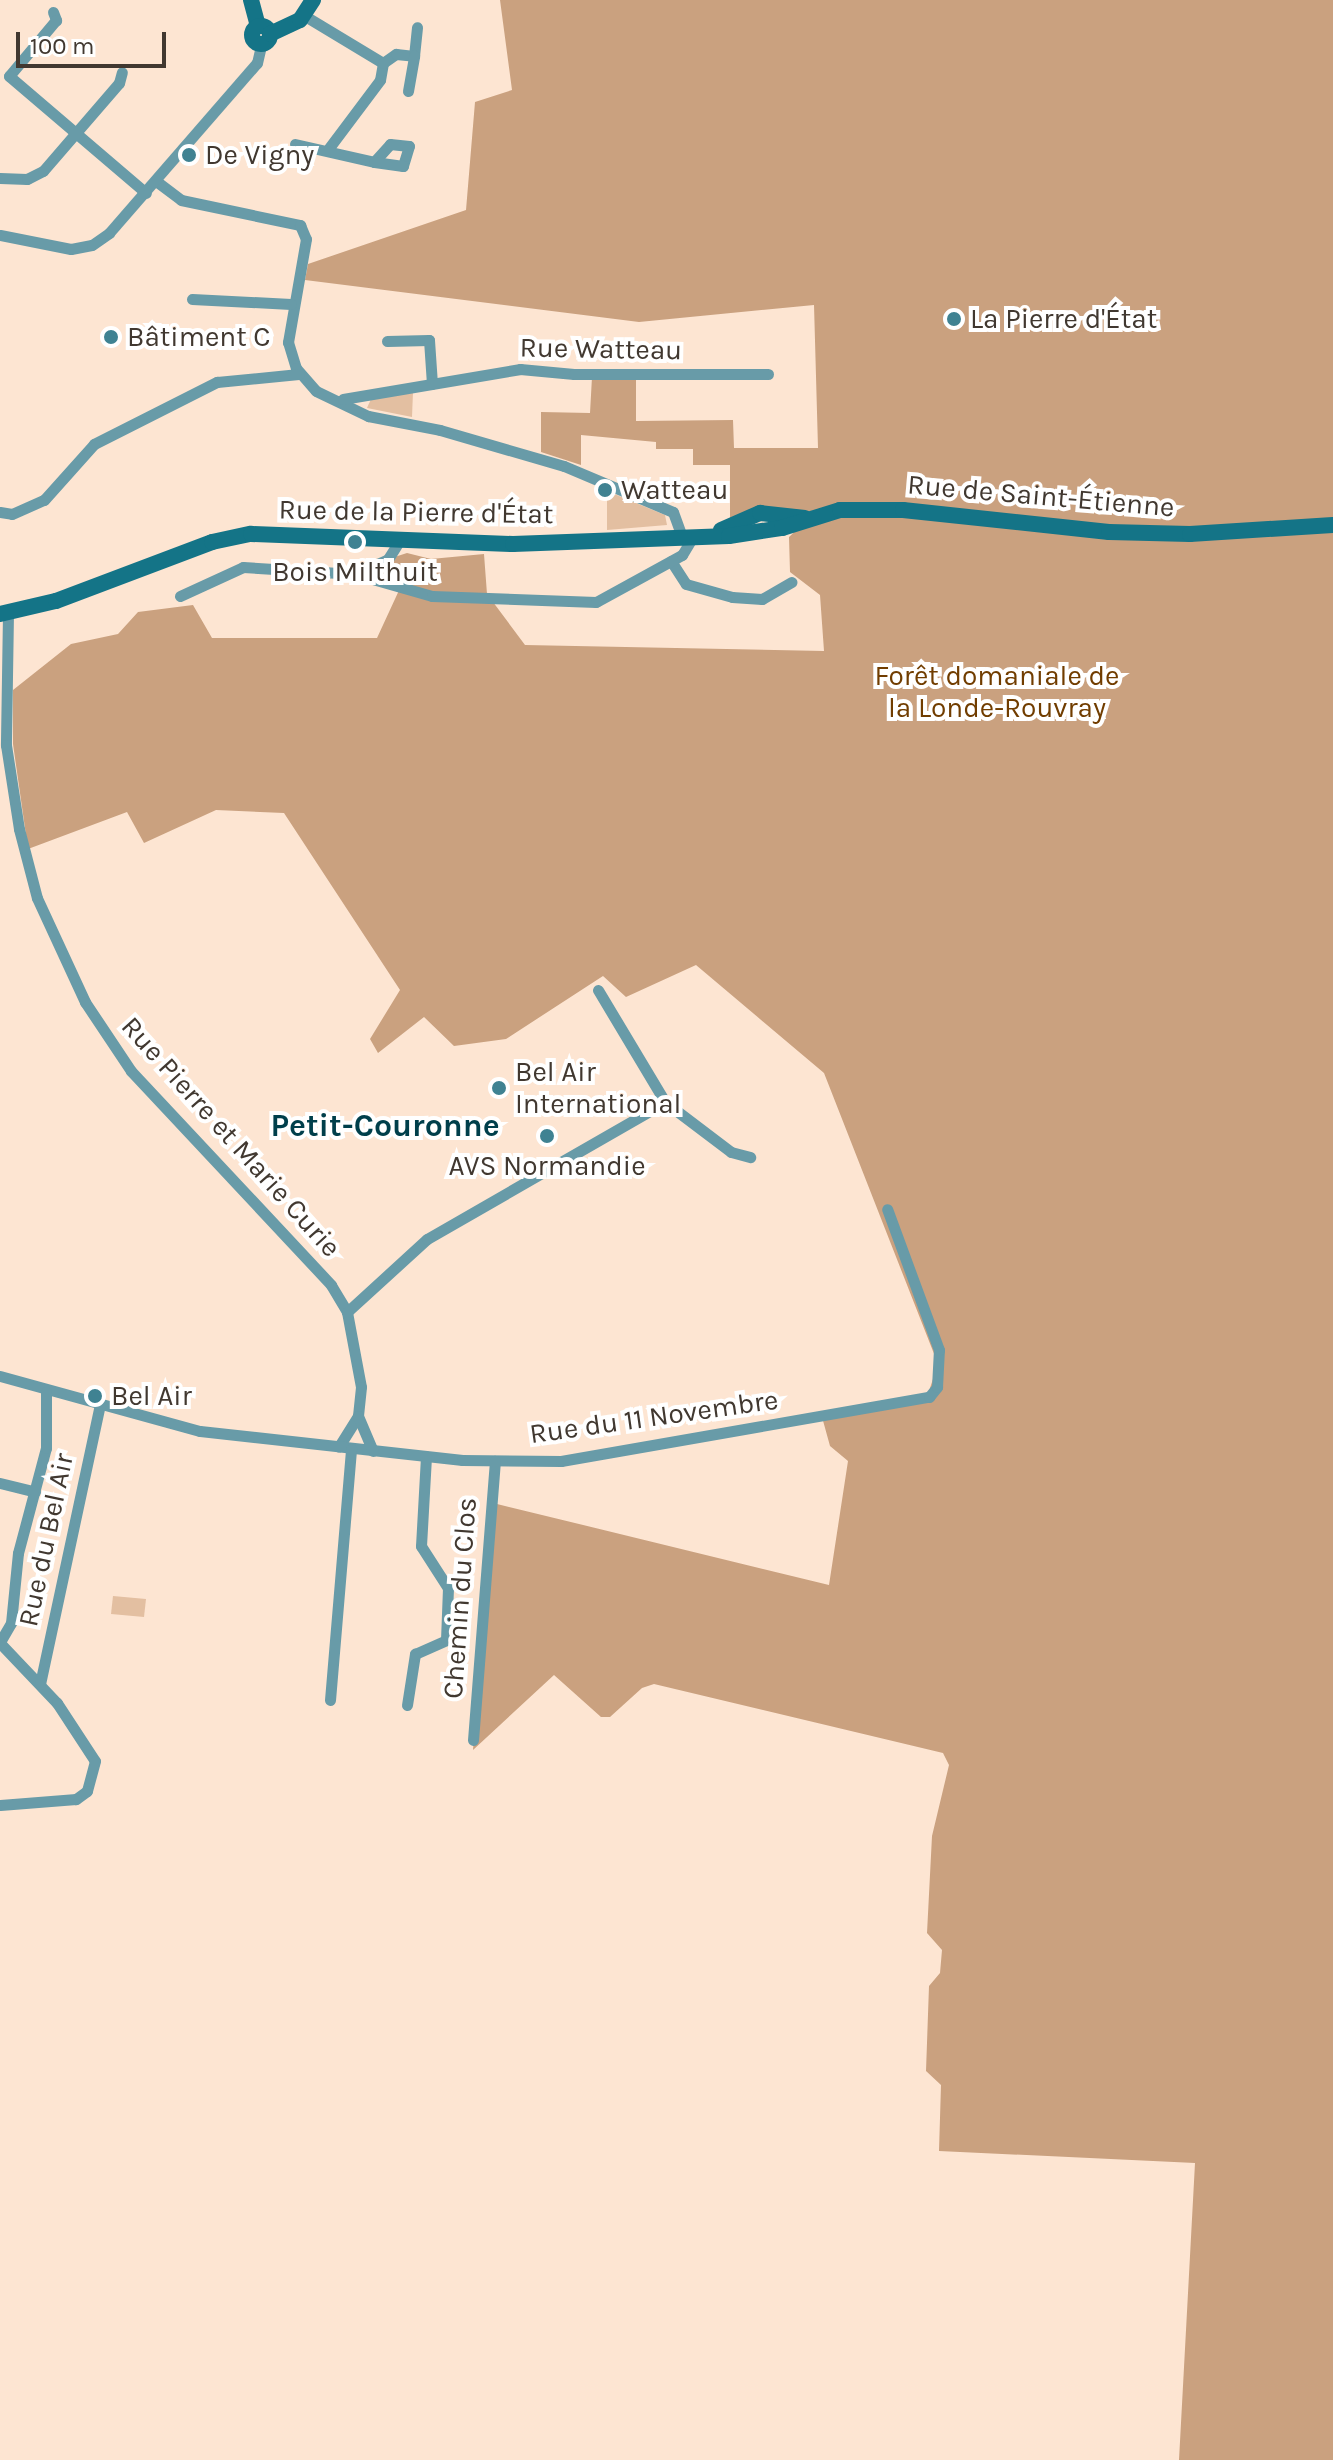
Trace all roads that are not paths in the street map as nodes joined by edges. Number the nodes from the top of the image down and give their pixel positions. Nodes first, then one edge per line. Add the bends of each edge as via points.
1 (251, 0) edge
2 (313, 0) edge
3 (53, 12) dead end
4 (305, 16) junction
5 (417, 27) dead end
6 (263, 35) junction
7 (414, 56) junction
8 (383, 63) junction
9 (122, 72) dead end
10 (5, 80) edge
11 (408, 91) dead end
12 (75, 133) junction
13 (295, 144) dead end
14 (329, 148) junction
15 (374, 162) dead end
16 (0, 178) edge
17 (156, 181) junction
18 (146, 193) junction
19 (0, 235) edge
20 (192, 299) dead end
21 (291, 304) junction
22 (387, 341) dead end
23 (299, 374) junction
24 (768, 374) dead end
25 (432, 384) junction
26 (339, 400) junction
27 (840, 510) joint
28 (0, 512) edge
29 (1333, 525) edge
30 (695, 534) junction
31 (400, 540) junction
32 (671, 561) junction
33 (355, 574) junction
34 (791, 582) dead end
35 (180, 596) dead end
36 (4, 613) edge
37 (598, 990) dead end
38 (665, 1102) junction
39 (750, 1157) dead end
40 (887, 1209) dead end
41 (347, 1312) junction
42 (0, 1376) edge
43 (46, 1392) junction
44 (100, 1405) junction
45 (358, 1416) junction
46 (345, 1448) junction
47 (373, 1451) junction
48 (426, 1456) junction
49 (495, 1461) junction
50 (0, 1483) edge
51 (35, 1492) junction
52 (0, 1643) edge
53 (40, 1684) junction
54 (330, 1700) dead end
55 (407, 1705) dead end
56 (473, 1740) dead end
57 (0, 1805) edge

1 - 6 street
2 - 4 street
3 - 10 street via 56,20
4 - 6 street
4 - 8 street
5 - 7 street
6 - 17 street via 257,63
7 - 8 street via 396,54
7 - 11 street
8 - 14 street via 380,80
9 - 12 street via 119,83
10 - 12 street
12 - 16 street via 36,175
12 - 18 street
13 - 14 street
14 - 15 street
17 - 18 street
17 - 21 street via 181,200 297,223 306,239
18 - 19 street via 92,245 71,249
20 - 21 street
21 - 23 street via 288,342
22 - 25 street via 429,340
23 - 26 street via 316,391
23 - 28 street via 217,382 94,444 44,500 12,514
24 - 25 street, Rue Watteau via 520,369
25 - 26 street, Rue Watteau
26 - 30 street via 368,416 451,433 564,466 673,512
27 - 29 street, Rue de Saint-Étienne via 903,510 1123,532
27 - 30 street, Rue de la Pierre d'État via 811,518 760,513
30 - 31 street, Rue de la Pierre d'État via 513,544
30 - 32 street via 690,548
31 - 33 street via 388,559
31 - 36 street, Rue de la Pierre d'État via 235,536
32 - 33 street via 596,602 432,596
32 - 34 street via 686,584 732,597 762,599
33 - 35 street via 243,567
36 - 41 street, Rue Pierre et Marie Curie via 4,713 13,799 37,898 64,960 131,1071 331,1285
37 - 38 street
38 - 39 street via 731,1152
38 - 41 street via 427,1239
40 - 49 street, Rue du 11 Novembre via 939,1350 939,1378 929,1397 561,1461
41 - 45 street, Rue Pierre et Marie Curie via 357,1345
42 - 43 street, Rue du 11 Novembre
43 - 44 street, Rue du 11 Novembre
43 - 51 street, Rue du Bel Air via 46,1448
44 - 46 street, Rue du 11 Novembre via 200,1431
44 - 53 street, Rue du Bel Air
45 - 46 street
45 - 47 street, Rue Pierre et Marie Curie
46 - 47 street, Rue du 11 Novembre
46 - 54 street
47 - 48 street, Rue du 11 Novembre
48 - 49 street, Rue du 11 Novembre
48 - 55 street via 421,1546 448,1588 446,1640 415,1654
49 - 56 street, Chemin du Clos
50 - 51 street
51 - 52 street, Rue du Bel Air via 18,1553 11,1623
52 - 53 street
53 - 57 street via 85,1739 95,1761 93,1774 87,1791 76,1799

